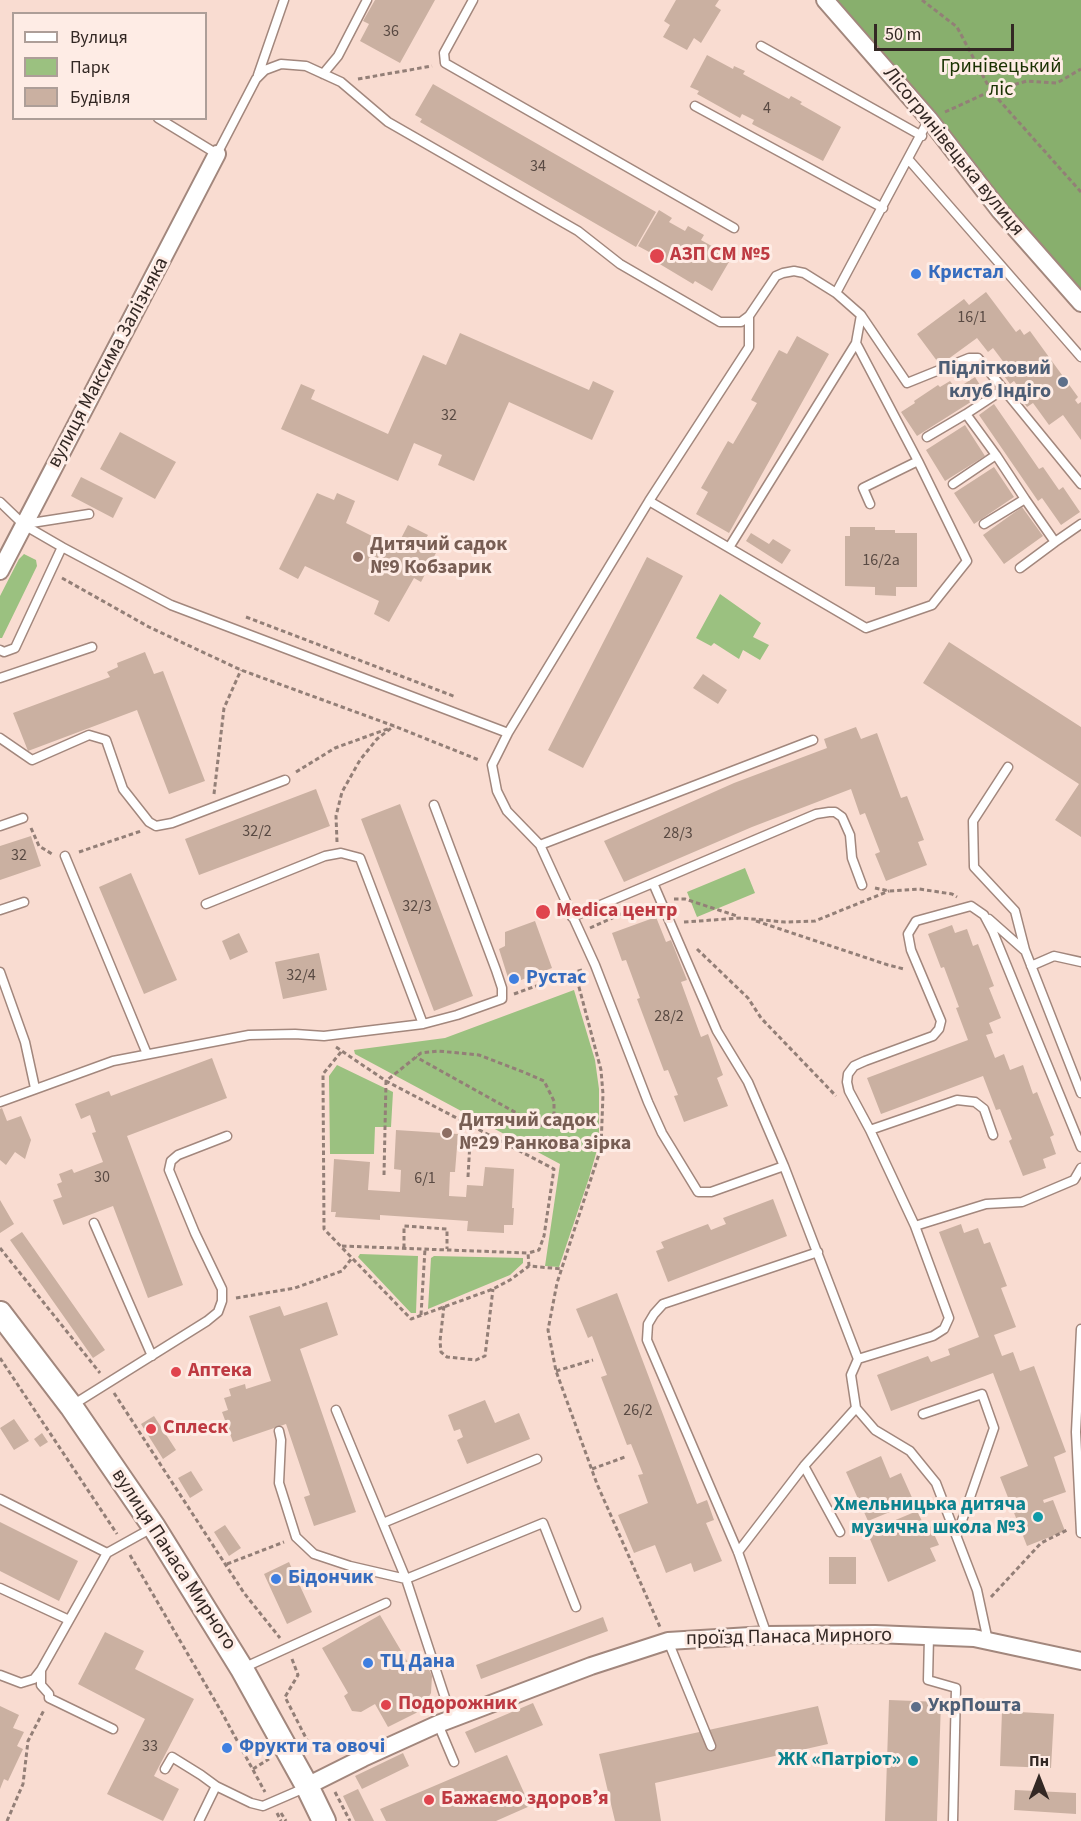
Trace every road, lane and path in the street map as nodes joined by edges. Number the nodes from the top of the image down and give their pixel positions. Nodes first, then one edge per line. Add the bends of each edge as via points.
1 (284, 0) edge
2 (367, 0) edge
3 (473, 0) edge
4 (825, 0) edge
5 (922, 0) edge
6 (761, 46) dead end
7 (445, 63) junction
8 (1081, 69) edge
9 (323, 74) junction
10 (256, 79) junction
11 (341, 82) junction
12 (991, 91) junction
13 (695, 106) dead end
14 (929, 119) junction
15 (161, 120) edge
16 (922, 136) junction
17 (217, 154) junction
18 (909, 160) junction
19 (1081, 192) edge
20 (882, 208) junction
21 (734, 228) dead end
22 (836, 293) junction
23 (1081, 303) edge
24 (861, 315) junction
25 (749, 316) junction
26 (856, 343) junction
27 (1081, 357) edge
28 (1004, 389) junction
29 (966, 414) junction
30 (927, 437) dead end
31 (996, 455) junction
32 (918, 461) junction
33 (953, 484) dead end
34 (1081, 484) edge
35 (1025, 499) junction
36 (649, 501) junction
37 (0, 502) edge
38 (870, 504) dead end
39 (89, 514) dead end
40 (984, 524) dead end
41 (1081, 524) edge
42 (24, 525) junction
43 (1055, 542) junction
44 (730, 546) junction
45 (62, 547) junction
46 (1020, 568) dead end
47 (0, 571) edge
48 (50, 572) junction
49 (241, 616) dead end
50 (92, 647) dead end
51 (0, 650) edge
52 (241, 670) junction
53 (0, 678) edge
54 (461, 699) dead end
55 (394, 726) junction
56 (508, 733) junction
57 (0, 738) edge
58 (813, 740) dead end
59 (492, 765) junction
60 (1008, 767) dead end
61 (285, 780) joint
62 (434, 805) dead end
63 (212, 808) junction
64 (23, 818) joint
65 (0, 825) edge
66 (156, 826) junction
67 (540, 845) junction
68 (341, 853) junction
69 (65, 856) junction
70 (653, 884) junction
71 (862, 885) joint
72 (889, 891) junction
73 (24, 902) dead end
74 (206, 904) dead end
75 (971, 906) junction
76 (0, 910) edge
77 (984, 915) junction
78 (572, 917) junction
79 (741, 918) junction
80 (668, 919) junction
81 (749, 919) junction
82 (673, 930) junction
83 (582, 939) junction
84 (1024, 950) junction
85 (1081, 962) edge
86 (595, 965) junction
87 (1031, 966) junction
88 (0, 972) edge
89 (575, 972) junction
90 (921, 972) junction
91 (502, 999) junction
92 (423, 1024) junction
93 (324, 1036) junction
94 (341, 1052) junction
95 (147, 1054) junction
96 (416, 1058) junction
97 (386, 1081) junction
98 (35, 1088) junction
99 (1081, 1093) edge
100 (0, 1102) edge
101 (858, 1109) junction
102 (471, 1124) junction
103 (870, 1130) junction
104 (993, 1135) dead end
105 (226, 1136) dead end
106 (1081, 1147) edge
107 (784, 1166) junction
108 (1081, 1168) edge
109 (384, 1175) dead end
110 (468, 1177) dead end
111 (94, 1223) dead end
112 (915, 1226) junction
113 (340, 1246) junction
114 (0, 1248) edge
115 (404, 1248) junction
116 (425, 1249) junction
117 (447, 1249) junction
118 (528, 1252) junction
119 (818, 1252) junction
120 (352, 1258) junction
121 (529, 1266) junction
122 (562, 1269) junction
123 (493, 1289) junction
124 (222, 1301) junction
125 (444, 1306) junction
126 (0, 1313) edge
127 (421, 1315) junction
128 (1081, 1329) edge
129 (152, 1356) junction
130 (0, 1358) edge
131 (858, 1359) junction
132 (593, 1360) dead end
133 (556, 1371) junction
134 (108, 1383) junction
135 (70, 1406) junction
136 (856, 1408) junction
137 (336, 1410) dead end
138 (923, 1414) dead end
139 (279, 1431) dead end
140 (625, 1457) dead end
141 (537, 1460) dead end
142 (804, 1466) junction
143 (592, 1469) junction
144 (0, 1499) edge
145 (383, 1523) junction
146 (154, 1527) junction
147 (1080, 1529) edge
148 (840, 1532) dead end
149 (957, 1534) junction
150 (296, 1537) junction
151 (124, 1544) junction
152 (738, 1552) junction
153 (108, 1553) junction
154 (226, 1564) junction
155 (406, 1579) junction
156 (0, 1588) edge
157 (386, 1603) dead end
158 (576, 1607) dead end
159 (981, 1608) junction
160 (69, 1620) junction
161 (767, 1635) junction
162 (929, 1636) junction
163 (668, 1641) junction
164 (988, 1641) junction
165 (288, 1648) junction
166 (1081, 1661) edge
167 (242, 1669) junction
168 (41, 1670) junction
169 (0, 1675) edge
170 (49, 1698) junction
171 (445, 1721) junction
172 (113, 1729) dead end
173 (711, 1746) dead end
174 (454, 1762) dead end
175 (165, 1769) dead end
176 (317, 1781) junction
177 (216, 1786) junction
178 (271, 1802) junction
179 (7, 1821) edge
180 (199, 1821) edge
181 (281, 1821) edge
182 (324, 1821) edge
183 (351, 1821) edge
184 (953, 1821) edge

1 - 10 lane
2 - 9 lane via 338,56
3 - 7 lane via 444,53
4 - 14 street, Лісогринівецька вулиця
5 - 12 path via 957,27
6 - 16 lane
7 - 11 path
7 - 21 lane
8 - 12 path via 1057,83 1027,81
9 - 10 lane via 306,66 281,64 265,70
9 - 11 lane
10 - 17 lane
11 - 25 lane via 388,122 578,231 620,264 720,322 741,322
12 - 14 path
12 - 19 path
13 - 20 lane
14 - 16 lane
14 - 23 street, Лісогринівецька вулиця via 1000,211
15 - 17 lane
16 - 18 lane
17 - 42 street, вулиця Максима Залізняка
18 - 20 lane
18 - 27 lane
20 - 22 lane
22 - 24 lane
22 - 25 lane via 804,273 783,273 776,276
24 - 26 lane
24 - 28 lane via 907,383 978,358
25 - 36 lane via 749,347
26 - 32 lane
26 - 44 lane
28 - 29 lane
28 - 34 lane
29 - 30 lane
29 - 31 lane
31 - 33 lane
31 - 35 lane
32 - 38 lane via 863,488
32 - 44 lane via 967,561 932,605 866,628
35 - 40 lane
35 - 43 lane
36 - 44 lane
36 - 56 lane
37 - 42 lane
39 - 42 lane
41 - 43 lane
42 - 45 lane
42 - 47 street, вулиця Максима Залізняка
43 - 46 lane
45 - 48 lane
45 - 56 lane via 171,605
48 - 51 lane via 15,648
48 - 52 path via 149,627
49 - 54 path
50 - 53 lane
52 - 55 path
52 - 63 path via 224,708
55 - 59 path
55 - 61 path via 335,748
55 - 68 path via 360,760 342,792 336,816
56 - 59 lane
57 - 66 lane via 32,760 89,735 106,740 123,789
58 - 67 lane
59 - 67 lane via 497,791 507,811
60 - 84 lane via 973,821 974,867 1015,911
61 - 63 lane
62 - 91 lane via 496,970
63 - 66 lane
64 - 65 lane
64 - 69 path via 39,846 54,856
66 - 69 path
67 - 78 lane
68 - 74 lane
68 - 92 lane via 360,858
69 - 95 lane
70 - 71 lane via 816,814 829,812 842,817
70 - 78 lane
70 - 79 path via 671,899 685,899
70 - 80 lane
71 - 72 path
72 - 75 path via 919,889 952,894
72 - 81 path via 815,921
73 - 76 lane
75 - 77 lane
75 - 90 lane via 916,921 908,934
77 - 84 lane
77 - 106 lane
78 - 83 lane
79 - 80 path via 694,922
79 - 81 path
80 - 82 lane
80 - 83 path via 650,911 630,910 588,929
81 - 90 path via 888,965
82 - 101 path via 748,998 761,1018 836,1096
82 - 107 lane via 717,1031 748,1082
83 - 86 lane
84 - 87 lane
85 - 87 lane via 1054,956
86 - 89 path
86 - 107 lane via 648,1102 698,1192 711,1192
87 - 99 lane
88 - 98 lane via 25,1042
89 - 91 path
89 - 122 path via 601,1070 602,1129 601,1148
90 - 101 lane via 941,1021 939,1029 933,1036 854,1066 847,1082
91 - 92 lane
92 - 93 lane
93 - 94 path
93 - 95 lane via 249,1035
94 - 97 path
94 - 113 path via 323,1074 324,1228
95 - 98 lane via 113,1061
96 - 96 path via 421,1053 438,1051 479,1055 526,1073 544,1082 554,1101 554,1114 547,1127 538,1125
96 - 97 path
97 - 102 path
97 - 109 path
98 - 100 lane
101 - 103 lane
102 - 110 path
102 - 118 path via 554,1169 544,1236 539,1250
103 - 104 lane via 957,1100 975,1102 984,1109
103 - 112 lane
105 - 124 lane via 178,1155 169,1170 222,1289
107 - 119 lane
108 - 112 lane via 1074,1180 1022,1202 986,1204
111 - 129 lane
112 - 131 lane via 949,1318 944,1329 933,1336
113 - 115 path
113 - 120 path
114 - 134 path
115 - 116 path
115 - 117 path via 405,1226 447,1228
116 - 117 path
116 - 127 path
117 - 118 path
118 - 121 path
119 - 131 lane
119 - 152 lane via 663,1304 648,1324 647,1340
120 - 124 path via 342,1271 295,1288
120 - 127 path via 411,1319
121 - 122 path
121 - 123 path
122 - 133 path via 548,1330
123 - 125 path
123 - 125 path via 485,1356 476,1360 447,1357 441,1352
124 - 129 lane via 218,1312 207,1321
125 - 127 path
126 - 135 main road, вулиця Панаса Мирного
128 - 147 lane via 1076,1432
129 - 134 lane
130 - 151 path
131 - 136 lane via 851,1375
132 - 133 path
133 - 143 path
134 - 135 lane
134 - 154 path
135 - 146 main road, вулиця Панаса Мирного
136 - 142 lane
136 - 149 lane via 875,1430 910,1451 936,1484
137 - 145 lane
138 - 149 lane via 982,1394 994,1428
139 - 150 lane via 279,1484
140 - 143 path
141 - 145 lane
142 - 148 lane
142 - 152 lane
143 - 163 path
144 - 153 lane
145 - 155 lane
146 - 151 lane
146 - 167 main road, вулиця Панаса Мирного
147 - 159 path via 1041,1543
149 - 159 lane
150 - 154 path
150 - 155 lane via 314,1554
151 - 153 lane
151 - 178 path
152 - 161 lane
153 - 160 lane
154 - 165 path
155 - 158 lane via 543,1523
155 - 171 lane
156 - 160 lane
157 - 165 lane
159 - 164 lane
160 - 168 lane
161 - 162 street, проїзд Панаса Мирного
161 - 163 street, проїзд Панаса Мирного
162 - 164 street, проїзд Панаса Мирного
162 - 184 lane via 928,1680 956,1688
163 - 171 street, проїзд Панаса Мирного
163 - 173 lane
164 - 166 street, проїзд Панаса Мирного
165 - 167 lane
165 - 176 path via 298,1675 285,1697
167 - 176 main road, вулиця Панаса Мирного
168 - 169 lane via 34,1679 21,1683
168 - 170 lane via 41,1685
170 - 172 lane
170 - 179 path via 28,1741 22,1785
171 - 174 lane
171 - 176 street, проїзд Панаса Мирного
175 - 177 lane via 172,1757
176 - 178 lane
176 - 182 main road, вулиця Панаса Мирного
176 - 183 path
177 - 178 lane via 251,1803 263,1806
177 - 180 lane
178 - 181 path

